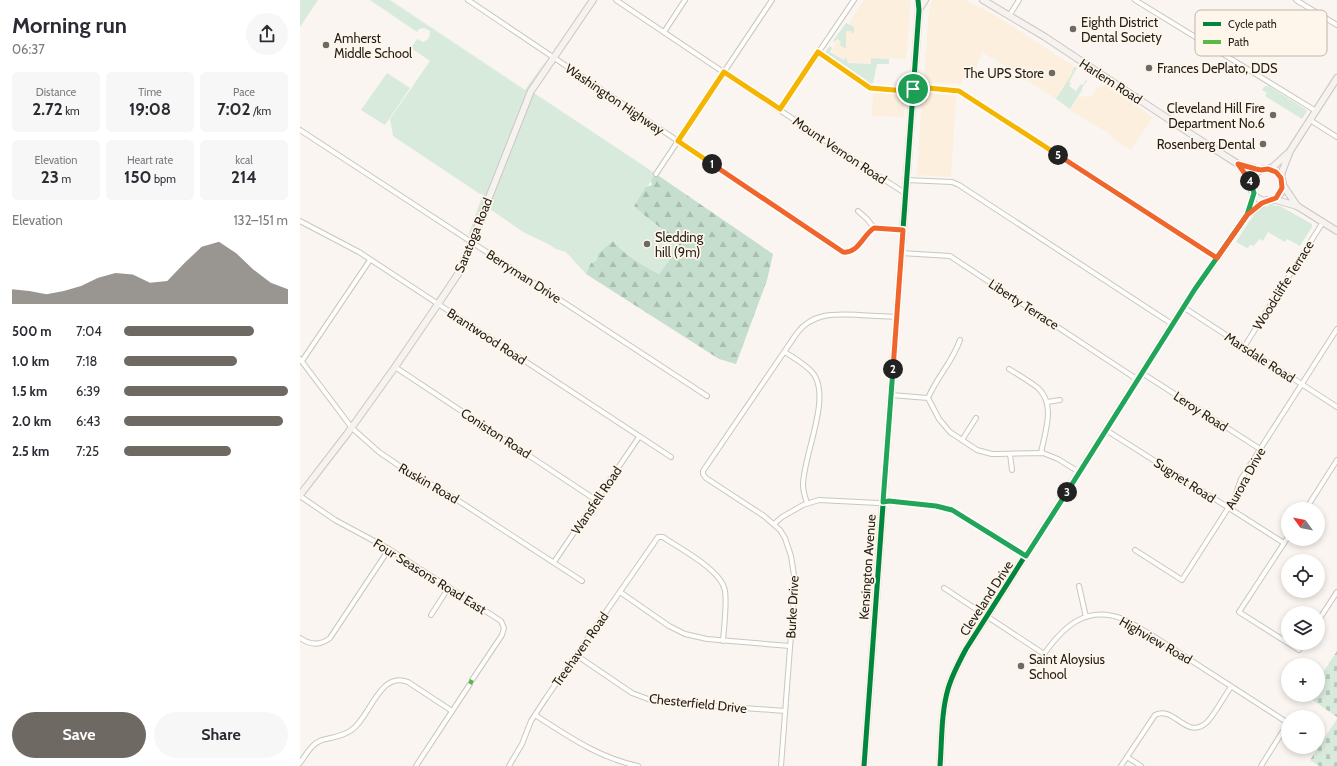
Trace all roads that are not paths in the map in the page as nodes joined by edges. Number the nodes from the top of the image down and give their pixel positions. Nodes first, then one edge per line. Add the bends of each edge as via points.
1 (468, 0) edge
2 (593, 0) edge
3 (616, 0) edge
4 (685, 0) edge
5 (772, 0) edge
6 (854, 0) edge
7 (918, 0) edge
8 (925, 0) edge
9 (983, 0) edge
10 (1019, 0) edge
11 (1135, 0) edge
12 (1296, 0) edge
13 (919, 10) junction
14 (1312, 10) edge
15 (1009, 16) junction
16 (1327, 19) edge
17 (1337, 25) edge
18 (664, 32) junction
19 (1195, 37) edge
20 (818, 52) junction
21 (1226, 56) edge
22 (554, 58) junction
23 (724, 72) junction
24 (1337, 78) edge
25 (913, 89) junction
26 (780, 109) junction
27 (1316, 111) junction
28 (1310, 120) junction
29 (300, 130) edge
30 (1337, 137) edge
31 (678, 141) junction
32 (1290, 151) junction
33 (1238, 164) junction
34 (1268, 169) junction
35 (1261, 170) junction
36 (656, 174) dead end
37 (1281, 178) junction
38 (906, 180) junction
39 (1252, 184) junction
40 (1283, 185) junction
41 (905, 193) junction
42 (1254, 193) junction
43 (1270, 200) junction
44 (1297, 206) junction
45 (858, 211) dead end
46 (1247, 215) junction
47 (300, 221) edge
48 (1323, 222) junction
49 (874, 228) junction
50 (903, 230) junction
51 (1337, 231) edge
52 (471, 242) junction
53 (901, 253) junction
54 (1217, 258) junction
55 (370, 260) junction
56 (438, 304) junction
57 (1183, 307) junction
58 (896, 317) junction
59 (1172, 324) junction
60 (1337, 329) edge
61 (960, 340) dead end
62 (1244, 347) junction
63 (785, 352) junction
64 (301, 360) edge
65 (395, 367) junction
66 (1010, 369) dead end
67 (1142, 373) junction
68 (1138, 380) junction
69 (1301, 384) junction
70 (891, 395) junction
71 (707, 396) dead end
72 (928, 398) junction
73 (1060, 400) dead end
74 (1047, 402) junction
75 (1337, 408) edge
76 (976, 418) dead end
77 (352, 428) junction
78 (1106, 430) junction
79 (639, 437) junction
80 (962, 440) junction
81 (1260, 449) junction
82 (1041, 453) junction
83 (1010, 454) junction
84 (671, 457) dead end
85 (1337, 460) edge
86 (1012, 470) dead end
87 (1079, 472) junction
88 (300, 496) edge
89 (596, 500) junction
90 (883, 502) junction
91 (1310, 502) edge
92 (807, 503) junction
93 (1229, 508) junction
94 (774, 524) junction
95 (1281, 541) edge
96 (1282, 546) edge
97 (390, 549) junction
98 (1135, 550) dead end
99 (1026, 556) junction
100 (554, 562) junction
101 (582, 581) dead end
102 (1079, 586) dead end
103 (449, 587) junction
104 (944, 588) dead end
105 (620, 592) junction
106 (1337, 592) edge
107 (1325, 610) edge
108 (431, 615) dead end
109 (988, 616) junction
110 (1086, 617) junction
111 (300, 638) edge
112 (1281, 639) edge
113 (723, 641) junction
114 (790, 646) junction
115 (576, 655) junction
116 (1231, 686) junction
117 (452, 711) junction
118 (785, 711) junction
119 (535, 715) junction
120 (1127, 757) junction
121 (300, 763) edge
122 (416, 766) edge
123 (509, 766) edge
124 (638, 766) edge
125 (781, 766) edge
126 (864, 766) edge
127 (940, 766) edge
128 (1122, 766) edge
129 (1141, 766) edge
130 (1261, 766) edge

1 - 22 street, Washington Highway
2 - 22 street, Saratoga Road
3 - 18 street, Mount Vernon Road
4 - 18 street
5 - 23 street
6 - 20 street
7 - 13 street, Kensington Avenue
8 - 13 street, Kensington Avenue
9 - 15 street, Harlem Road
10 - 15 street
11 - 19 street
12 - 14 street
13 - 25 street, Kensington Avenue
15 - 33 street, Harlem Road
16 - 17 street
18 - 23 street, Mount Vernon Road
20 - 25 street via 870,88 906,91
20 - 26 street
21 - 27 street
22 - 31 street, Washington Highway
22 - 52 street, Saratoga Road via 527,101
23 - 26 street, Mount Vernon Road
23 - 31 street
24 - 27 street
25 - 38 street, Kensington Avenue
25 - 54 street via 924,87 959,91
26 - 41 street, Mount Vernon Road
27 - 28 street
28 - 30 street
28 - 32 street
29 - 52 street, Berryman Drive
31 - 36 street
31 - 49 street, Washington Highway via 843,252 855,248
32 - 34 street
32 - 37 street
33 - 35 street, Harlem Road
33 - 39 street, Harlem Road
34 - 35 street
34 - 37 street via 1276,172
35 - 39 street via 1254,177
37 - 40 street
38 - 41 street, Kensington Avenue
38 - 59 street, Mount Vernon Road via 952,182 958,185
39 - 42 street
40 - 43 street via 1279,195
40 - 44 street
41 - 50 street, Kensington Avenue
42 - 43 street via 1261,199
42 - 46 street, Cleveland Drive
43 - 44 street
43 - 46 street, Cleveland Drive
44 - 48 street
45 - 49 street
46 - 54 street, Cleveland Drive
47 - 55 street, Brantwood Road
48 - 51 street
48 - 62 street, Woodcliffe Terrace
49 - 50 street
50 - 53 street, Kensington Avenue
52 - 56 street, Saratoga Road via 460,271
52 - 71 street, Berryman Drive
53 - 58 street, Kensington Avenue
53 - 68 street, Liberty Terrace via 950,256
54 - 57 street, Cleveland Drive
55 - 56 street, Brantwood Road
55 - 64 street
56 - 65 street, Saratoga Road
56 - 79 street, Brantwood Road
57 - 59 street, Cleveland Drive
57 - 62 street, Marsdale Road
58 - 63 street via 830,314 819,317 800,330
58 - 70 street, Kensington Avenue
59 - 67 street, Cleveland Drive
60 - 69 street, Aurora Drive
61 - 72 street
62 - 69 street, Marsdale Road
63 - 92 street via 812,371 820,388 818,411 804,472 803,485
63 - 94 street, Burke Drive via 704,468 703,474
64 - 77 street, Ruskin Road
65 - 77 street, Saratoga Road
65 - 89 street, Coniston Road
66 - 74 street via 1039,389
67 - 68 street, Cleveland Drive
67 - 81 street, Leroy Road
68 - 78 street, Cleveland Drive
69 - 75 street, Marsdale Road
69 - 81 street, Aurora Drive
70 - 72 street
70 - 90 street, Kensington Avenue
72 - 80 street via 942,424
73 - 74 street
74 - 82 street via 1048,417
76 - 80 street
77 - 88 street, Saratoga Road
77 - 100 street, Ruskin Road via 398,465
78 - 87 street, Cleveland Drive
78 - 93 street, Sugnet Road
79 - 84 street, Brantwood Road
79 - 89 street, Wansfell Road
80 - 83 street via 982,452
81 - 93 street, Aurora Drive via 1241,479
82 - 83 street
82 - 87 street via 1058,459
83 - 86 street
85 - 91 street
87 - 99 street, Cleveland Drive
88 - 97 street, Four Seasons Road East via 335,520
89 - 100 street, Wansfell Road
90 - 92 street via 826,500
90 - 99 street via 936,506 952,510
90 - 126 street, Kensington Avenue
92 - 94 street
93 - 95 street, Sugnet Road
93 - 98 street, Aurora Drive via 1182,580
94 - 114 street, Burke Drive via 790,551 794,569
96 - 112 street via 1239,612
97 - 103 street, Four Seasons Road East
97 - 111 street via 330,638 317,644
99 - 109 street, Cleveland Drive
100 - 101 street, Ruskin Road
102 - 110 street
103 - 108 street
103 - 117 street, Four Seasons Road East via 498,619 504,628 502,635
104 - 109 street
105 - 113 street via 678,632 696,638
105 - 113 street, Treehaven Road via 656,540 663,537 714,571 721,580 726,592
105 - 115 street, Treehaven Road
106 - 107 street
109 - 110 street, Highview Road via 1044,654 1062,631
109 - 127 street, Cleveland Drive via 960,661 948,689
110 - 116 street, Highview Road via 1106,615 1120,618
113 - 114 street
114 - 118 street, Burke Drive
115 - 118 street, Chesterfield Drive via 632,693 648,699
115 - 119 street, Treehaven Road
116 - 120 street via 1208,721 1200,726 1187,726 1167,713 1155,715
116 - 130 street, Highview Road via 1288,723
117 - 121 street via 406,681 392,681 384,686 358,725 344,735 314,744
117 - 122 street, Four Seasons Road East
118 - 125 street, Burke Drive
119 - 123 street, Treehaven Road
119 - 124 street via 584,746
120 - 128 street
120 - 129 street

